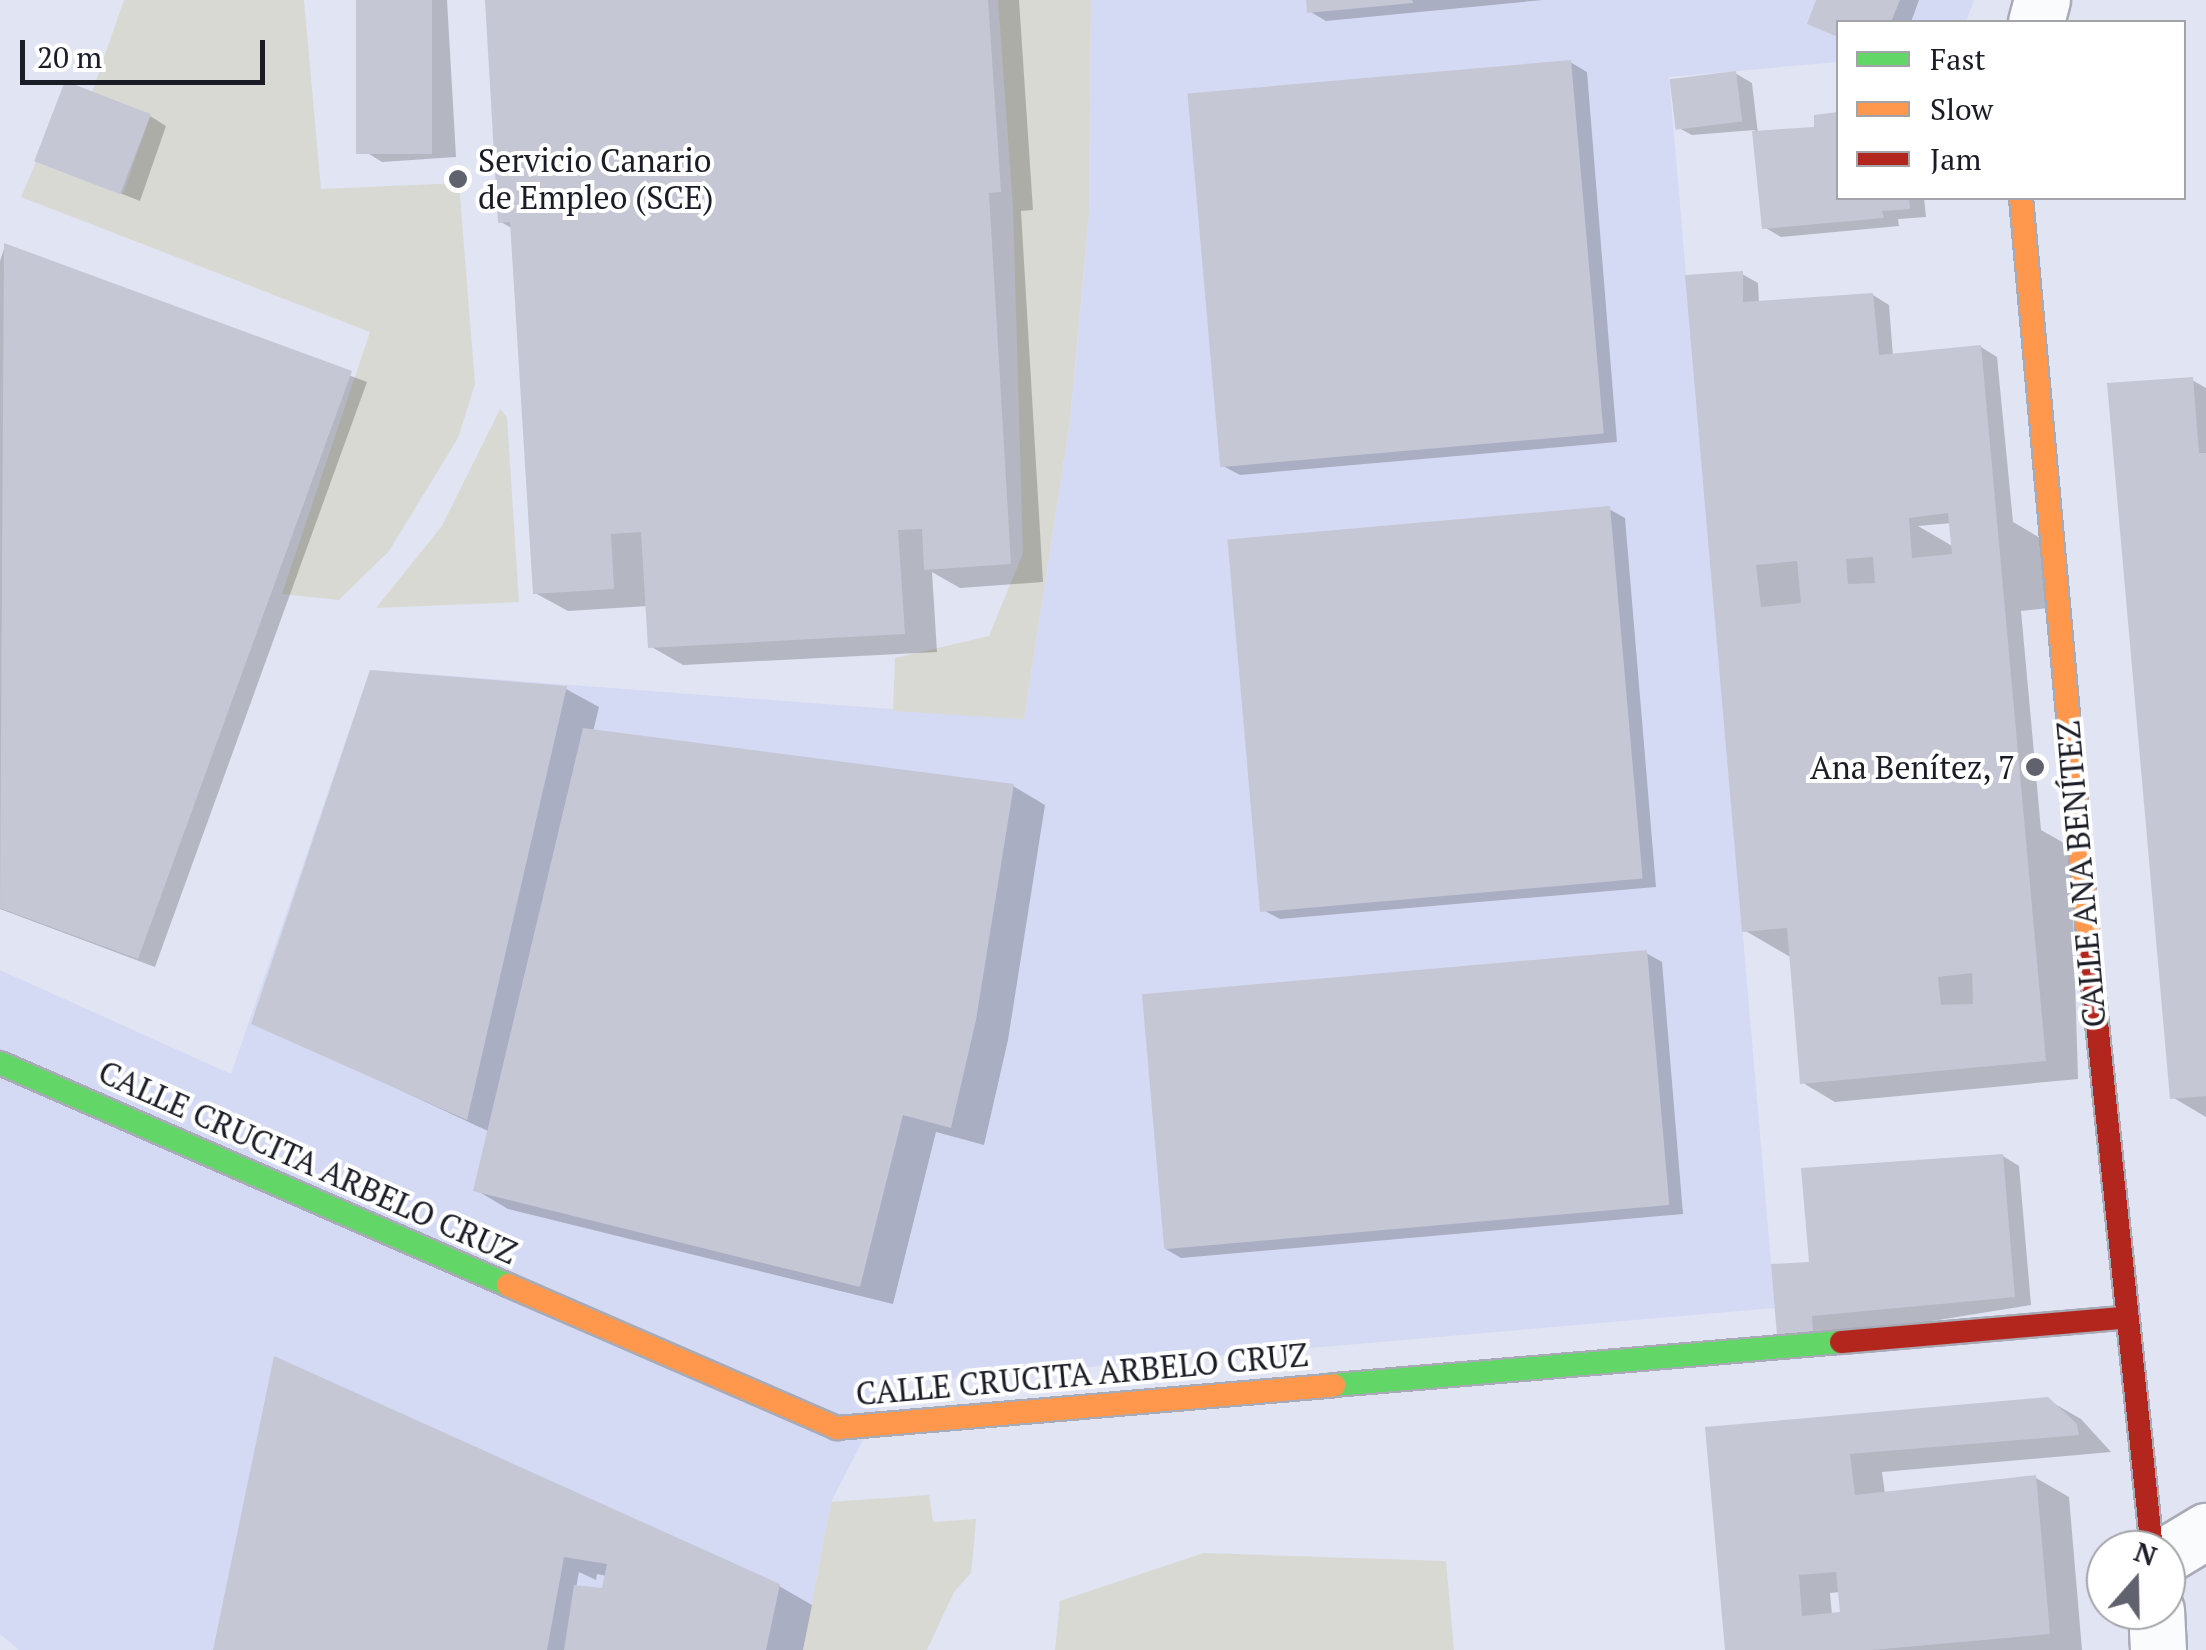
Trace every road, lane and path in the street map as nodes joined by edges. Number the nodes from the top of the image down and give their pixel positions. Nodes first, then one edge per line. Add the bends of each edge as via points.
1 (2021, 200) edge
2 (0, 1063) edge
3 (2123, 1318) junction
4 (2150, 1530) edge

1 - 3 street, CALLE ANA BENÍTEZ
2 - 3 street, CALLE CRUCITA ARBELO CRUZ via 837,1428
3 - 4 street, CALLE ANA BENÍTEZ

